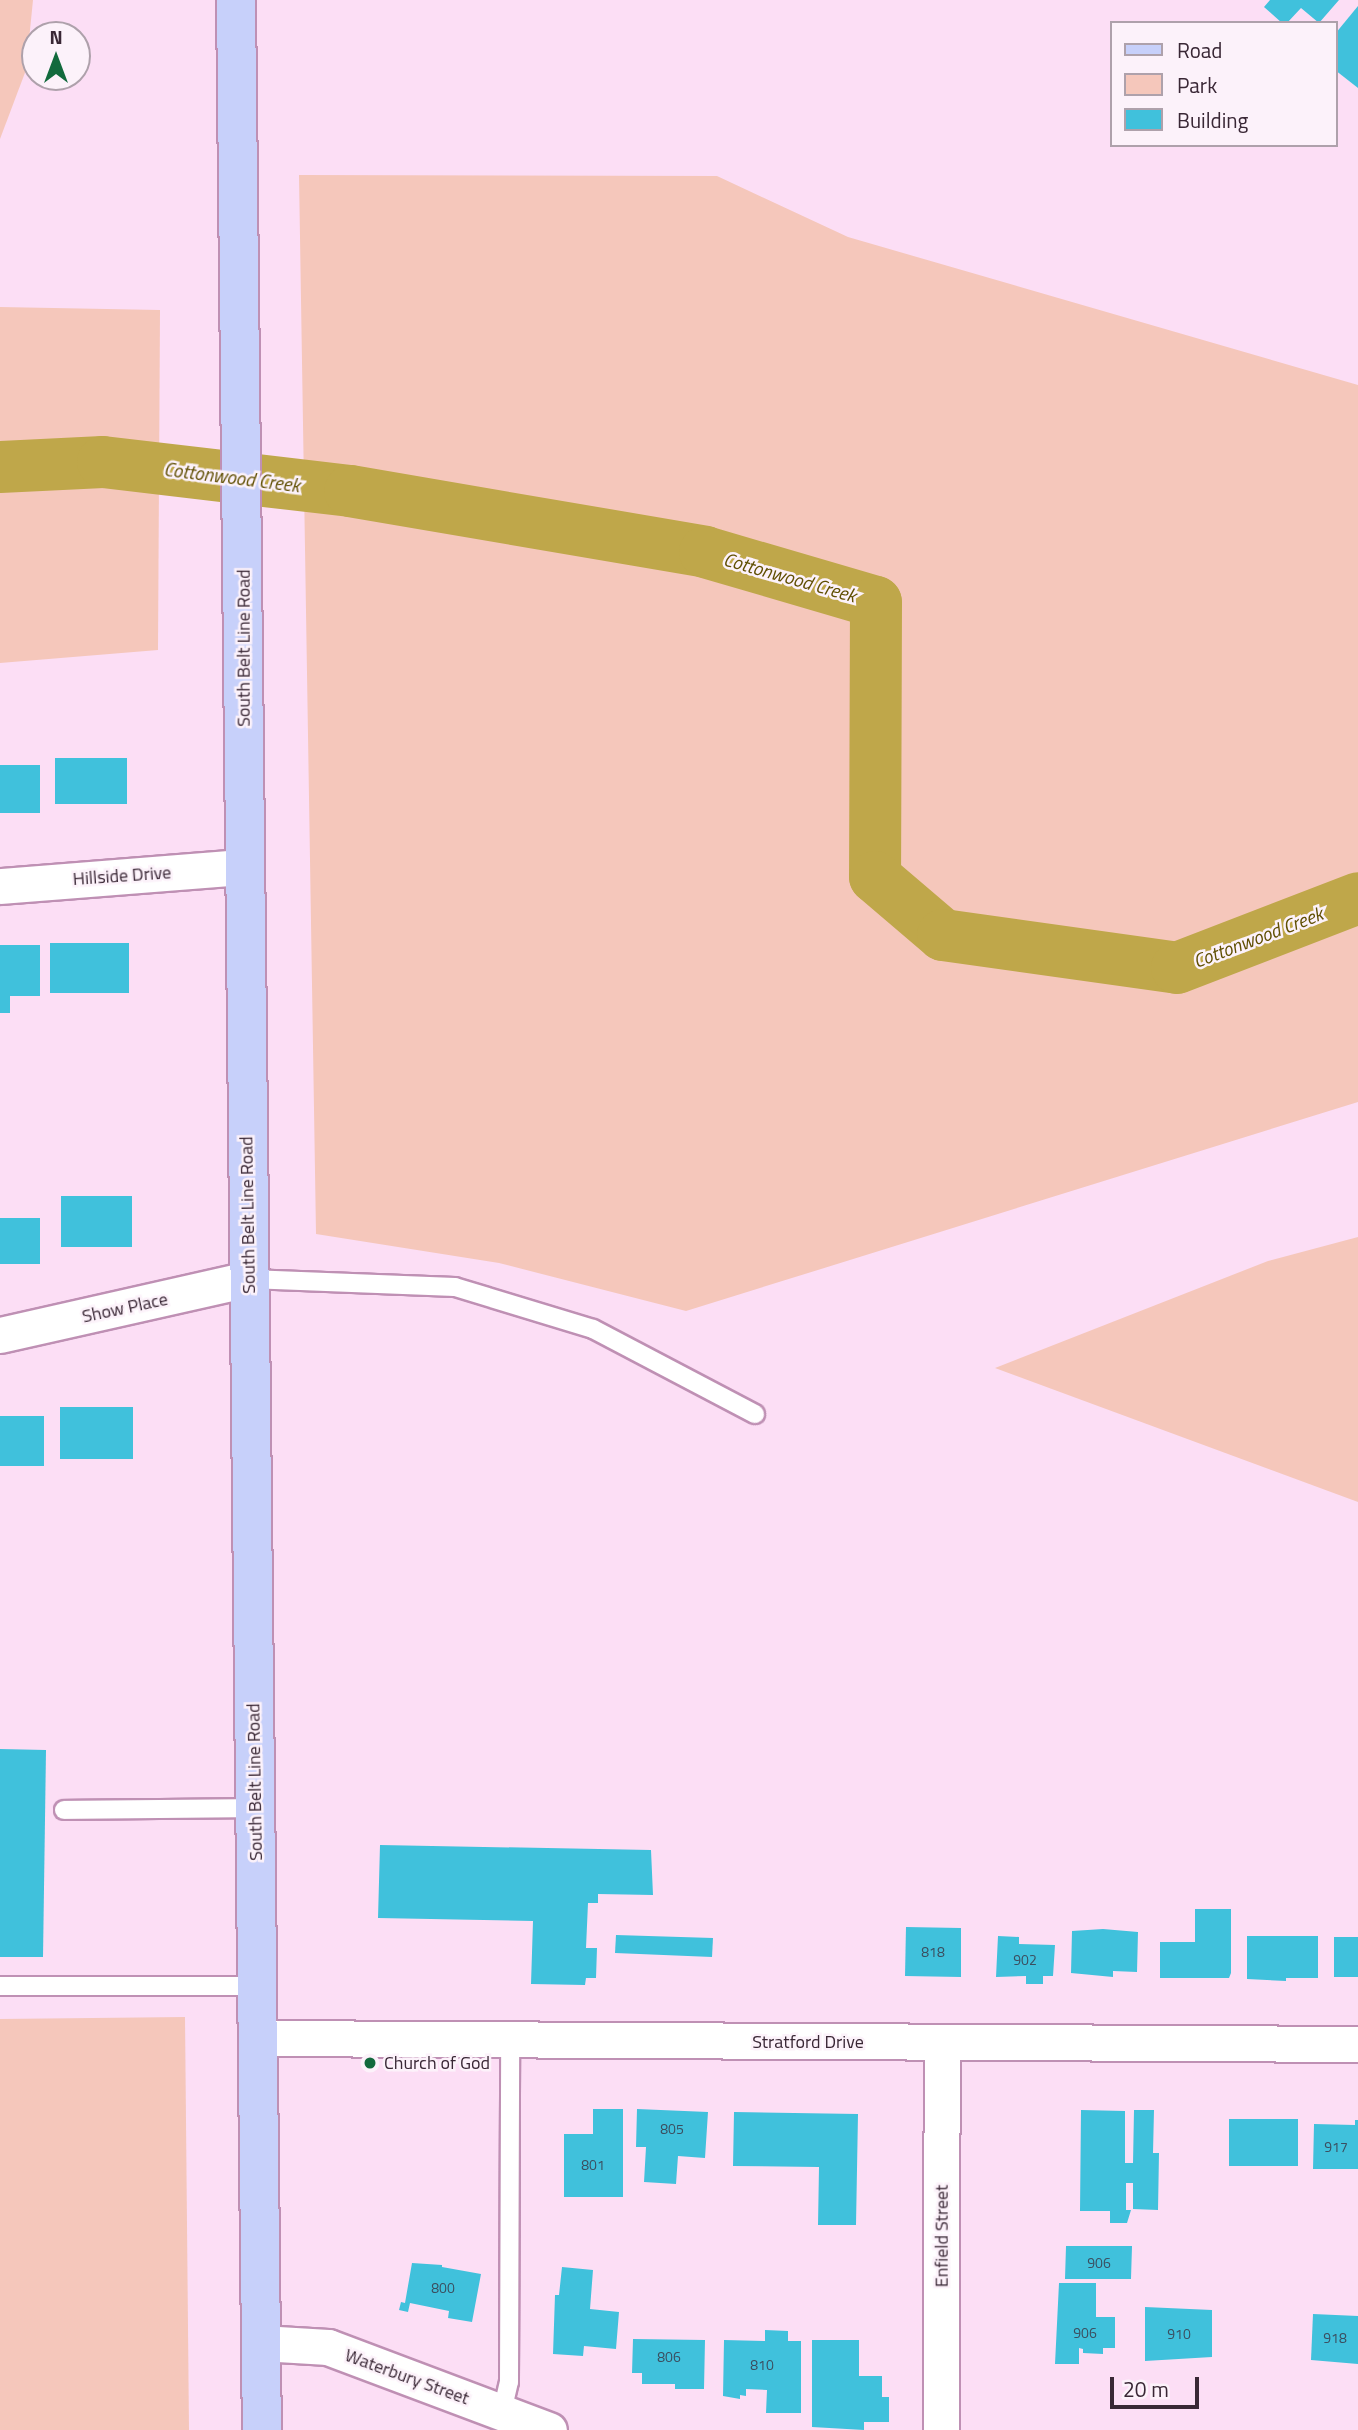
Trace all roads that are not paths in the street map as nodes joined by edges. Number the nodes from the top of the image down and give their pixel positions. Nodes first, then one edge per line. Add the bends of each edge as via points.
1 (236, 0) edge
2 (243, 867) junction
3 (0, 886) edge
4 (249, 1279) junction
5 (0, 1335) edge
6 (755, 1414) dead end
7 (255, 1808) junction
8 (64, 1810) dead end
9 (0, 1986) edge
10 (257, 1986) junction
11 (258, 2038) junction
12 (510, 2040) junction
13 (942, 2043) junction
14 (1358, 2045) edge
15 (261, 2343) junction
16 (502, 2412) junction
17 (540, 2428) edge
18 (262, 2430) edge
19 (941, 2430) edge

1 - 2 main road, South Belt Line Road
2 - 3 street, Hillside Drive
2 - 4 main road, South Belt Line Road
4 - 5 street, Show Place
4 - 6 lane via 455,1287 593,1329
4 - 7 main road, South Belt Line Road
7 - 8 lane
7 - 10 main road, South Belt Line Road
9 - 10 lane
10 - 11 main road, South Belt Line Road
11 - 12 street, Stratford Drive
11 - 15 main road, South Belt Line Road
12 - 13 street, Stratford Drive
12 - 16 lane via 509,2382
13 - 14 street, Stratford Drive
13 - 19 street, Enfield Street
15 - 16 street, Waterbury Street via 328,2347
15 - 18 main road, South Belt Line Road
16 - 17 street, Waterbury Street

